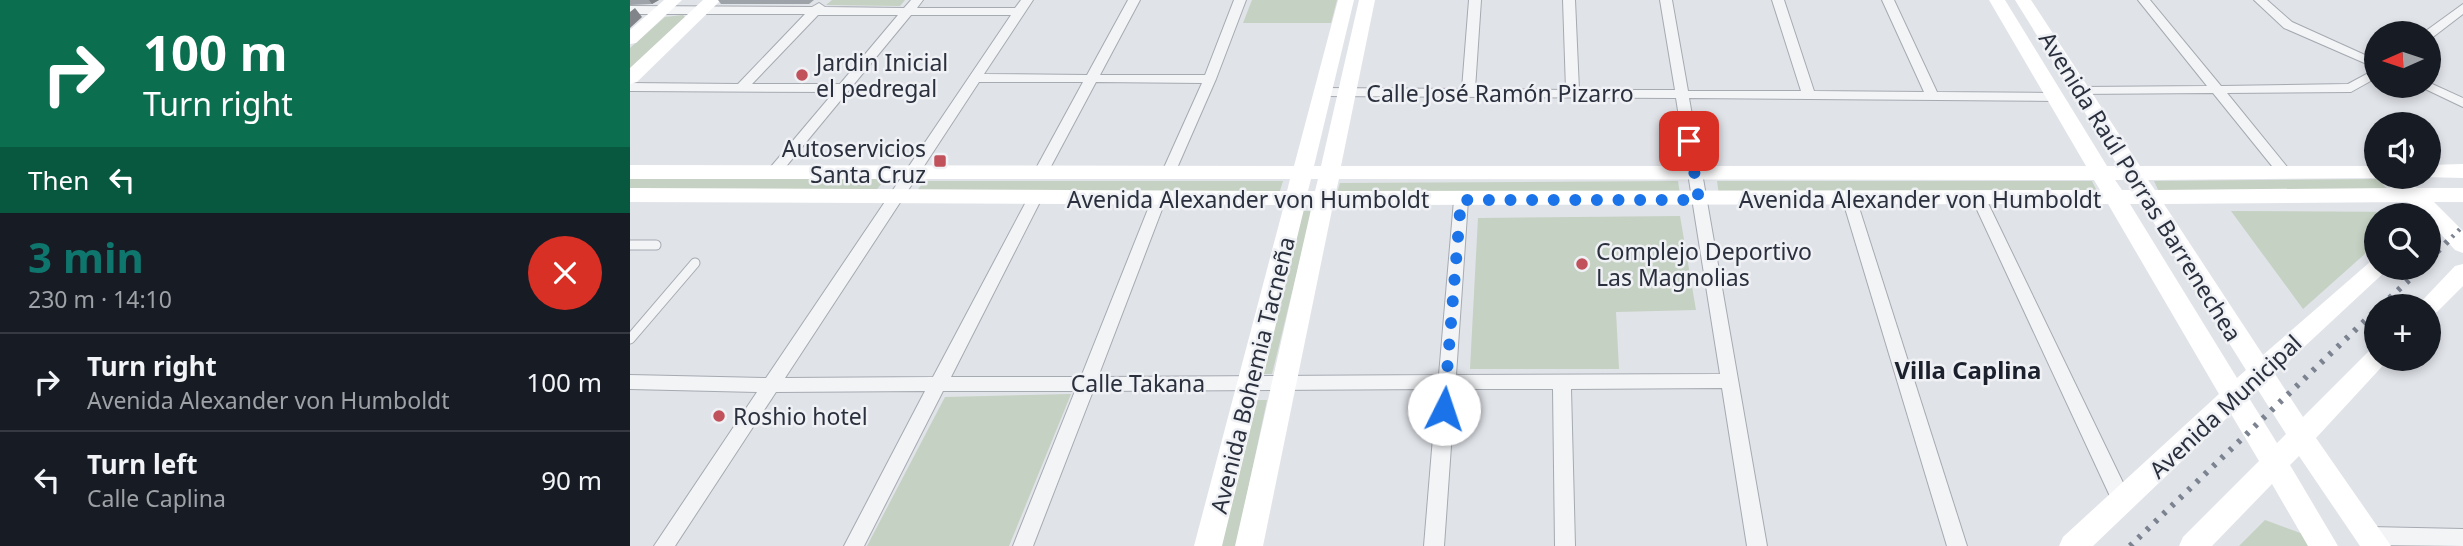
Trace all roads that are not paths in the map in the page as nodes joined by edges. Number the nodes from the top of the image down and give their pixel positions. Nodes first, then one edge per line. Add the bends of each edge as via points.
1 (917, 0) edge
2 (1134, 0) edge
3 (1240, 0) edge
4 (1346, 0) edge
5 (1367, 0) edge
6 (1475, 0) edge
7 (1569, 0) edge
8 (1666, 0) edge
9 (1778, 0) edge
10 (1888, 0) edge
11 (1997, 0) edge
12 (2023, 0) edge
13 (2144, 0) edge
14 (2280, 0) edge
15 (2264, 4) edge
16 (669, 5) edge
17 (707, 5) edge
18 (821, 5) edge
19 (1023, 6) edge
20 (2463, 9) edge
21 (630, 10) edge
22 (908, 12) junction
23 (2441, 25) edge
24 (630, 39) edge
25 (2364, 59) edge
26 (630, 78) edge
27 (975, 78) junction
28 (1093, 78) junction
29 (1210, 79) junction
30 (2364, 80) edge
31 (742, 87) junction
32 (630, 88) edge
33 (844, 88) junction
34 (2216, 89) junction
35 (2081, 91) junction
36 (1323, 92) junction
37 (1347, 92) junction
38 (1468, 93) junction
39 (2441, 93) edge
40 (1573, 94) junction
41 (1681, 94) junction
42 (1809, 95) junction
43 (1932, 96) junction
44 (2055, 97) junction
45 (2463, 103) edge
46 (630, 172) edge
47 (774, 172) junction
48 (912, 172) junction
49 (1041, 172) junction
50 (1169, 172) junction
51 (1303, 172) junction
52 (1330, 172) junction
53 (2441, 172) edge
54 (2463, 172) edge
55 (1695, 173) junction
56 (2100, 173) junction
57 (2133, 173) junction
58 (2286, 173) junction
59 (2364, 173) edge
60 (2404, 189) edge
61 (2461, 194) edge
62 (630, 195) edge
63 (2412, 196) junction
64 (895, 197) junction
65 (1035, 198) junction
66 (1849, 198) junction
67 (2116, 198) junction
68 (2149, 198) junction
69 (1159, 199) junction
70 (1979, 199) junction
71 (1296, 200) junction
72 (1324, 200) junction
73 (1461, 200) junction
74 (1699, 200) junction
75 (2418, 203) edge
76 (2441, 213) edge
77 (2441, 226) edge
78 (2459, 240) edge
79 (630, 245) edge
80 (656, 245) dead end
81 (695, 263) dead end
82 (2463, 272) edge
83 (2364, 280) edge
84 (2441, 294) edge
85 (630, 339) edge
86 (2365, 371) edge
87 (2260, 372) junction
88 (1729, 381) junction
89 (630, 382) edge
90 (1446, 382) junction
91 (1562, 382) junction
92 (1087, 383) junction
93 (1250, 383) junction
94 (1285, 383) junction
95 (939, 384) junction
96 (771, 385) junction
97 (2234, 396) junction
98 (2302, 436) junction
99 (2275, 463) junction
100 (2122, 501) junction
101 (2463, 538) edge
102 (2374, 541) edge
103 (664, 546) edge
104 (854, 546) edge
105 (1023, 546) edge
106 (1208, 546) edge
107 (1249, 546) edge
108 (1434, 546) edge
109 (1565, 546) edge
110 (1757, 546) edge
111 (1957, 546) edge
112 (2073, 546) edge
113 (2193, 546) edge
114 (2324, 546) edge

1 - 22 street
2 - 28 street
3 - 29 street
4 - 36 main road, Avenida Bohemia Tacneña
5 - 37 main road, Avenida Bohemia Tacneña
6 - 38 street
7 - 40 street
8 - 41 street
9 - 42 street
10 - 43 street
11 - 44 street, Avenida Raúl Porras Barrenechea
12 - 35 main road, Avenida Raúl Porras Barrenechea
13 - 34 street
14 - 15 street
15 - 25 street via 2288,25
16 - 17 street
16 - 21 street
16 - 24 main road
17 - 18 street
17 - 26 main road
18 - 22 street
18 - 31 street
19 - 22 street
19 - 27 street
20 - 23 street
22 - 33 street
27 - 28 street
27 - 48 street
28 - 29 street
28 - 49 street
29 - 50 street
30 - 34 street via 2351,88
31 - 32 street
31 - 33 street
33 - 47 street
34 - 35 street
34 - 58 street
35 - 57 main road, Avenida Raúl Porras Barrenechea
36 - 37 street, Calle José Ramón Pizarro
36 - 51 main road, Avenida Bohemia Tacneña
37 - 38 street, Calle José Ramón Pizarro
37 - 52 main road, Avenida Bohemia Tacneña
38 - 40 street, Calle José Ramón Pizarro
39 - 45 street
40 - 41 street, Calle José Ramón Pizarro
41 - 42 street, Calle José Ramón Pizarro
41 - 55 street
42 - 43 street, Calle José Ramón Pizarro
43 - 44 street, Calle José Ramón Pizarro
44 - 56 street, Avenida Raúl Porras Barrenechea
46 - 47 main road, Avenida Alexander von Humboldt
47 - 48 main road, Avenida Alexander von Humboldt
48 - 49 main road, Avenida Alexander von Humboldt
48 - 64 street
49 - 50 main road, Avenida Alexander von Humboldt
50 - 51 main road, Avenida Alexander von Humboldt
51 - 52 main road, Avenida Alexander von Humboldt
51 - 71 main road, Avenida Bohemia Tacneña
52 - 55 main road, Avenida Alexander von Humboldt
52 - 72 main road, Avenida Bohemia Tacneña
53 - 54 main road
55 - 56 main road, Avenida Alexander von Humboldt
55 - 74 street
56 - 57 main road, Avenida Alexander von Humboldt
56 - 67 main road, Avenida Raúl Porras Barrenechea
57 - 58 main road, Avenida Alexander von Humboldt
57 - 68 main road, Avenida Raúl Porras Barrenechea
58 - 59 main road, Avenida Alexander von Humboldt
60 - 63 main road
61 - 63 main road, Avenida Alexander von Humboldt
61 - 76 main road
62 - 64 main road, Avenida Alexander von Humboldt
63 - 68 main road, Avenida Alexander von Humboldt
63 - 75 main road
64 - 65 main road, Avenida Alexander von Humboldt
64 - 96 street
65 - 69 main road, Avenida Alexander von Humboldt
65 - 95 street
66 - 70 main road, Avenida Alexander von Humboldt
66 - 74 main road, Avenida Alexander von Humboldt
66 - 111 street
67 - 68 main road, Avenida Alexander von Humboldt
67 - 70 main road, Avenida Alexander von Humboldt
67 - 97 main road, Avenida Raúl Porras Barrenechea
68 - 87 main road, Avenida Raúl Porras Barrenechea
69 - 71 main road, Avenida Alexander von Humboldt
69 - 92 street
70 - 100 street
71 - 72 main road, Avenida Alexander von Humboldt
71 - 93 main road, Avenida Bohemia Tacneña
72 - 73 main road, Avenida Alexander von Humboldt
72 - 94 main road, Avenida Bohemia Tacneña
73 - 74 main road, Avenida Alexander von Humboldt
73 - 90 street
74 - 88 street
77 - 78 main road
79 - 80 lane
81 - 85 lane
82 - 84 main road
83 - 87 main road, Avenida Municipal
86 - 98 main road
87 - 97 main road, Avenida Municipal
87 - 98 main road, Avenida Raúl Porras Barrenechea
88 - 91 street, Calle Takana
88 - 110 street
89 - 96 street, Calle Takana
90 - 91 street, Calle Takana
90 - 94 street, Calle Takana
90 - 108 street
91 - 109 street
92 - 93 street, Calle Takana
92 - 95 street, Calle Takana
92 - 105 street
93 - 94 street, Calle Takana
93 - 106 main road, Avenida Bohemia Tacneña
94 - 107 main road, Avenida Bohemia Tacneña
95 - 96 street, Calle Takana
95 - 104 street
96 - 103 street
97 - 99 main road, Avenida Raúl Porras Barrenechea
97 - 100 main road, Avenida Municipal
98 - 99 main road
98 - 102 main road, Avenida Raúl Porras Barrenechea
99 - 113 main road
99 - 114 main road, Avenida Raúl Porras Barrenechea
100 - 112 main road, Avenida Municipal
101 - 102 street

